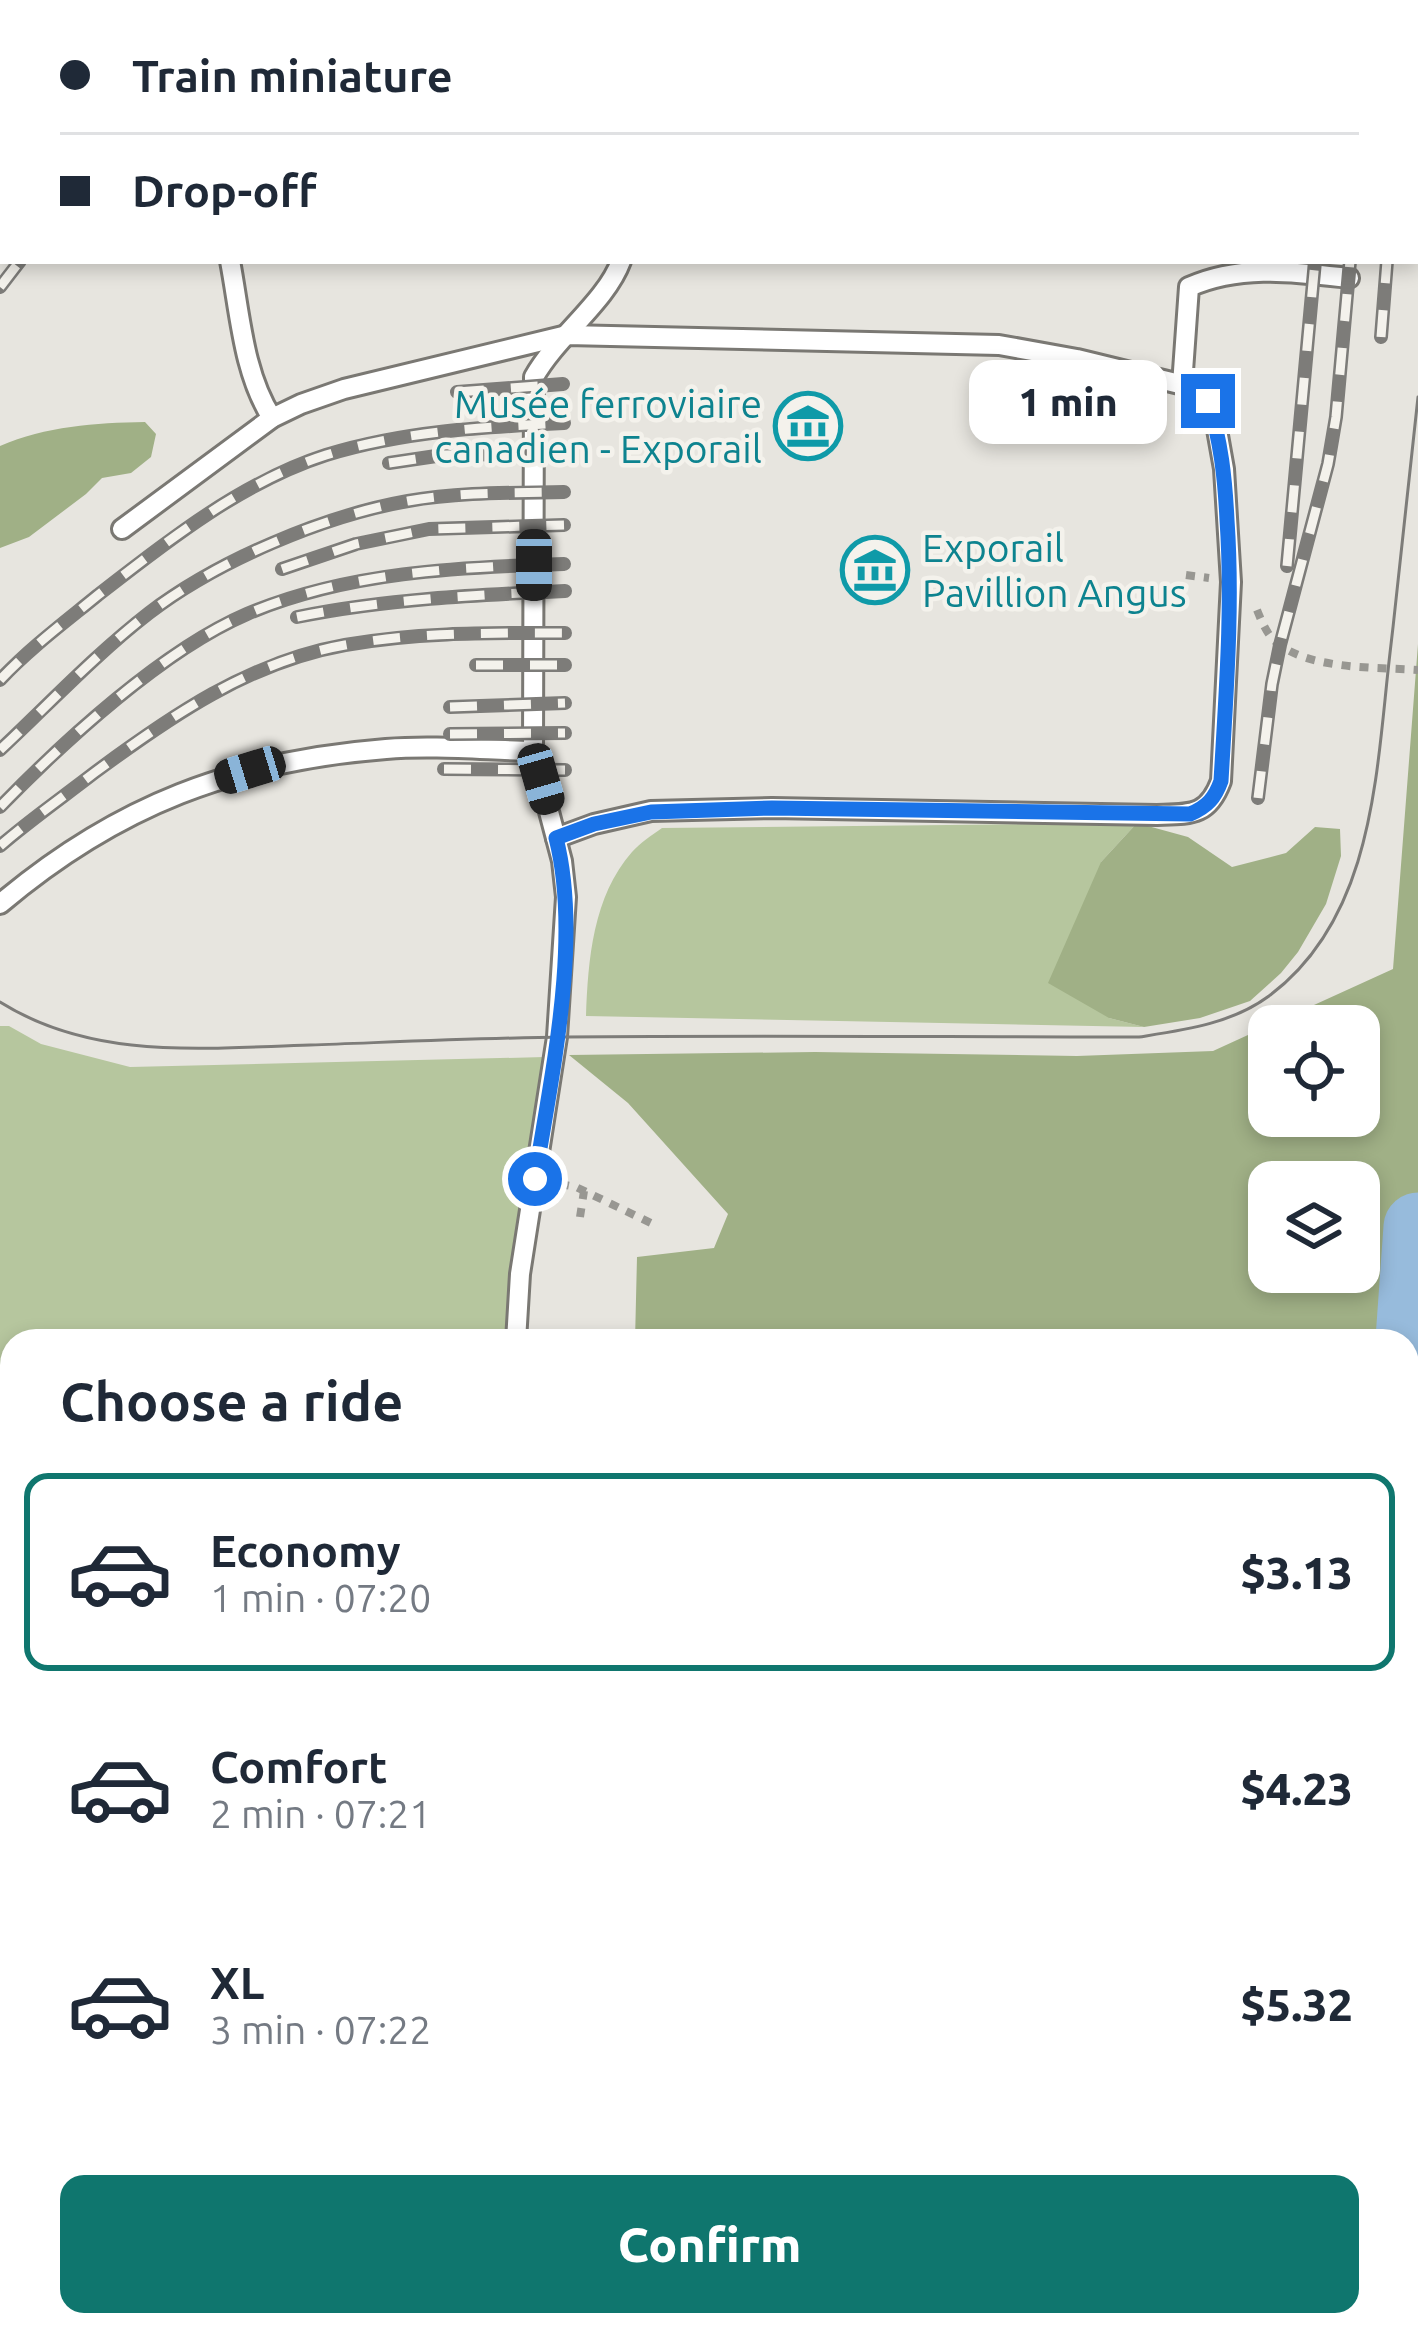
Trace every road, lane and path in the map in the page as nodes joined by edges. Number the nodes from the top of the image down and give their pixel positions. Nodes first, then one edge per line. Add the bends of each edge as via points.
1 (231, 264) edge
2 (619, 264) edge
3 (1245, 266) edge
4 (1349, 278) dead end
5 (562, 337) junction
6 (1182, 385) junction
7 (272, 418) junction
8 (122, 529) dead end
9 (1232, 582) junction
10 (1418, 670) edge
11 (533, 751) junction
12 (556, 838) junction
13 (0, 904) edge
14 (535, 1179) junction
15 (584, 1191) junction
16 (580, 1217) dead end
17 (653, 1224) dead end
18 (517, 1329) edge

1 - 7 lane via 254,383
2 - 5 lane
3 - 4 lane
3 - 6 lane via 1190,287
5 - 6 lane via 999,345
5 - 7 lane via 344,389
5 - 11 lane via 534,376
6 - 9 lane via 1208,401 1216,424
7 - 8 lane
9 - 10 path via 1249,593 1269,635 1294,653
9 - 12 lane via 1221,781 1203,809 1190,814 651,812
11 - 12 lane
11 - 13 lane via 391,748 250,770 113,824
12 - 14 lane via 564,948
14 - 15 path
14 - 18 lane
15 - 16 path
15 - 17 path

